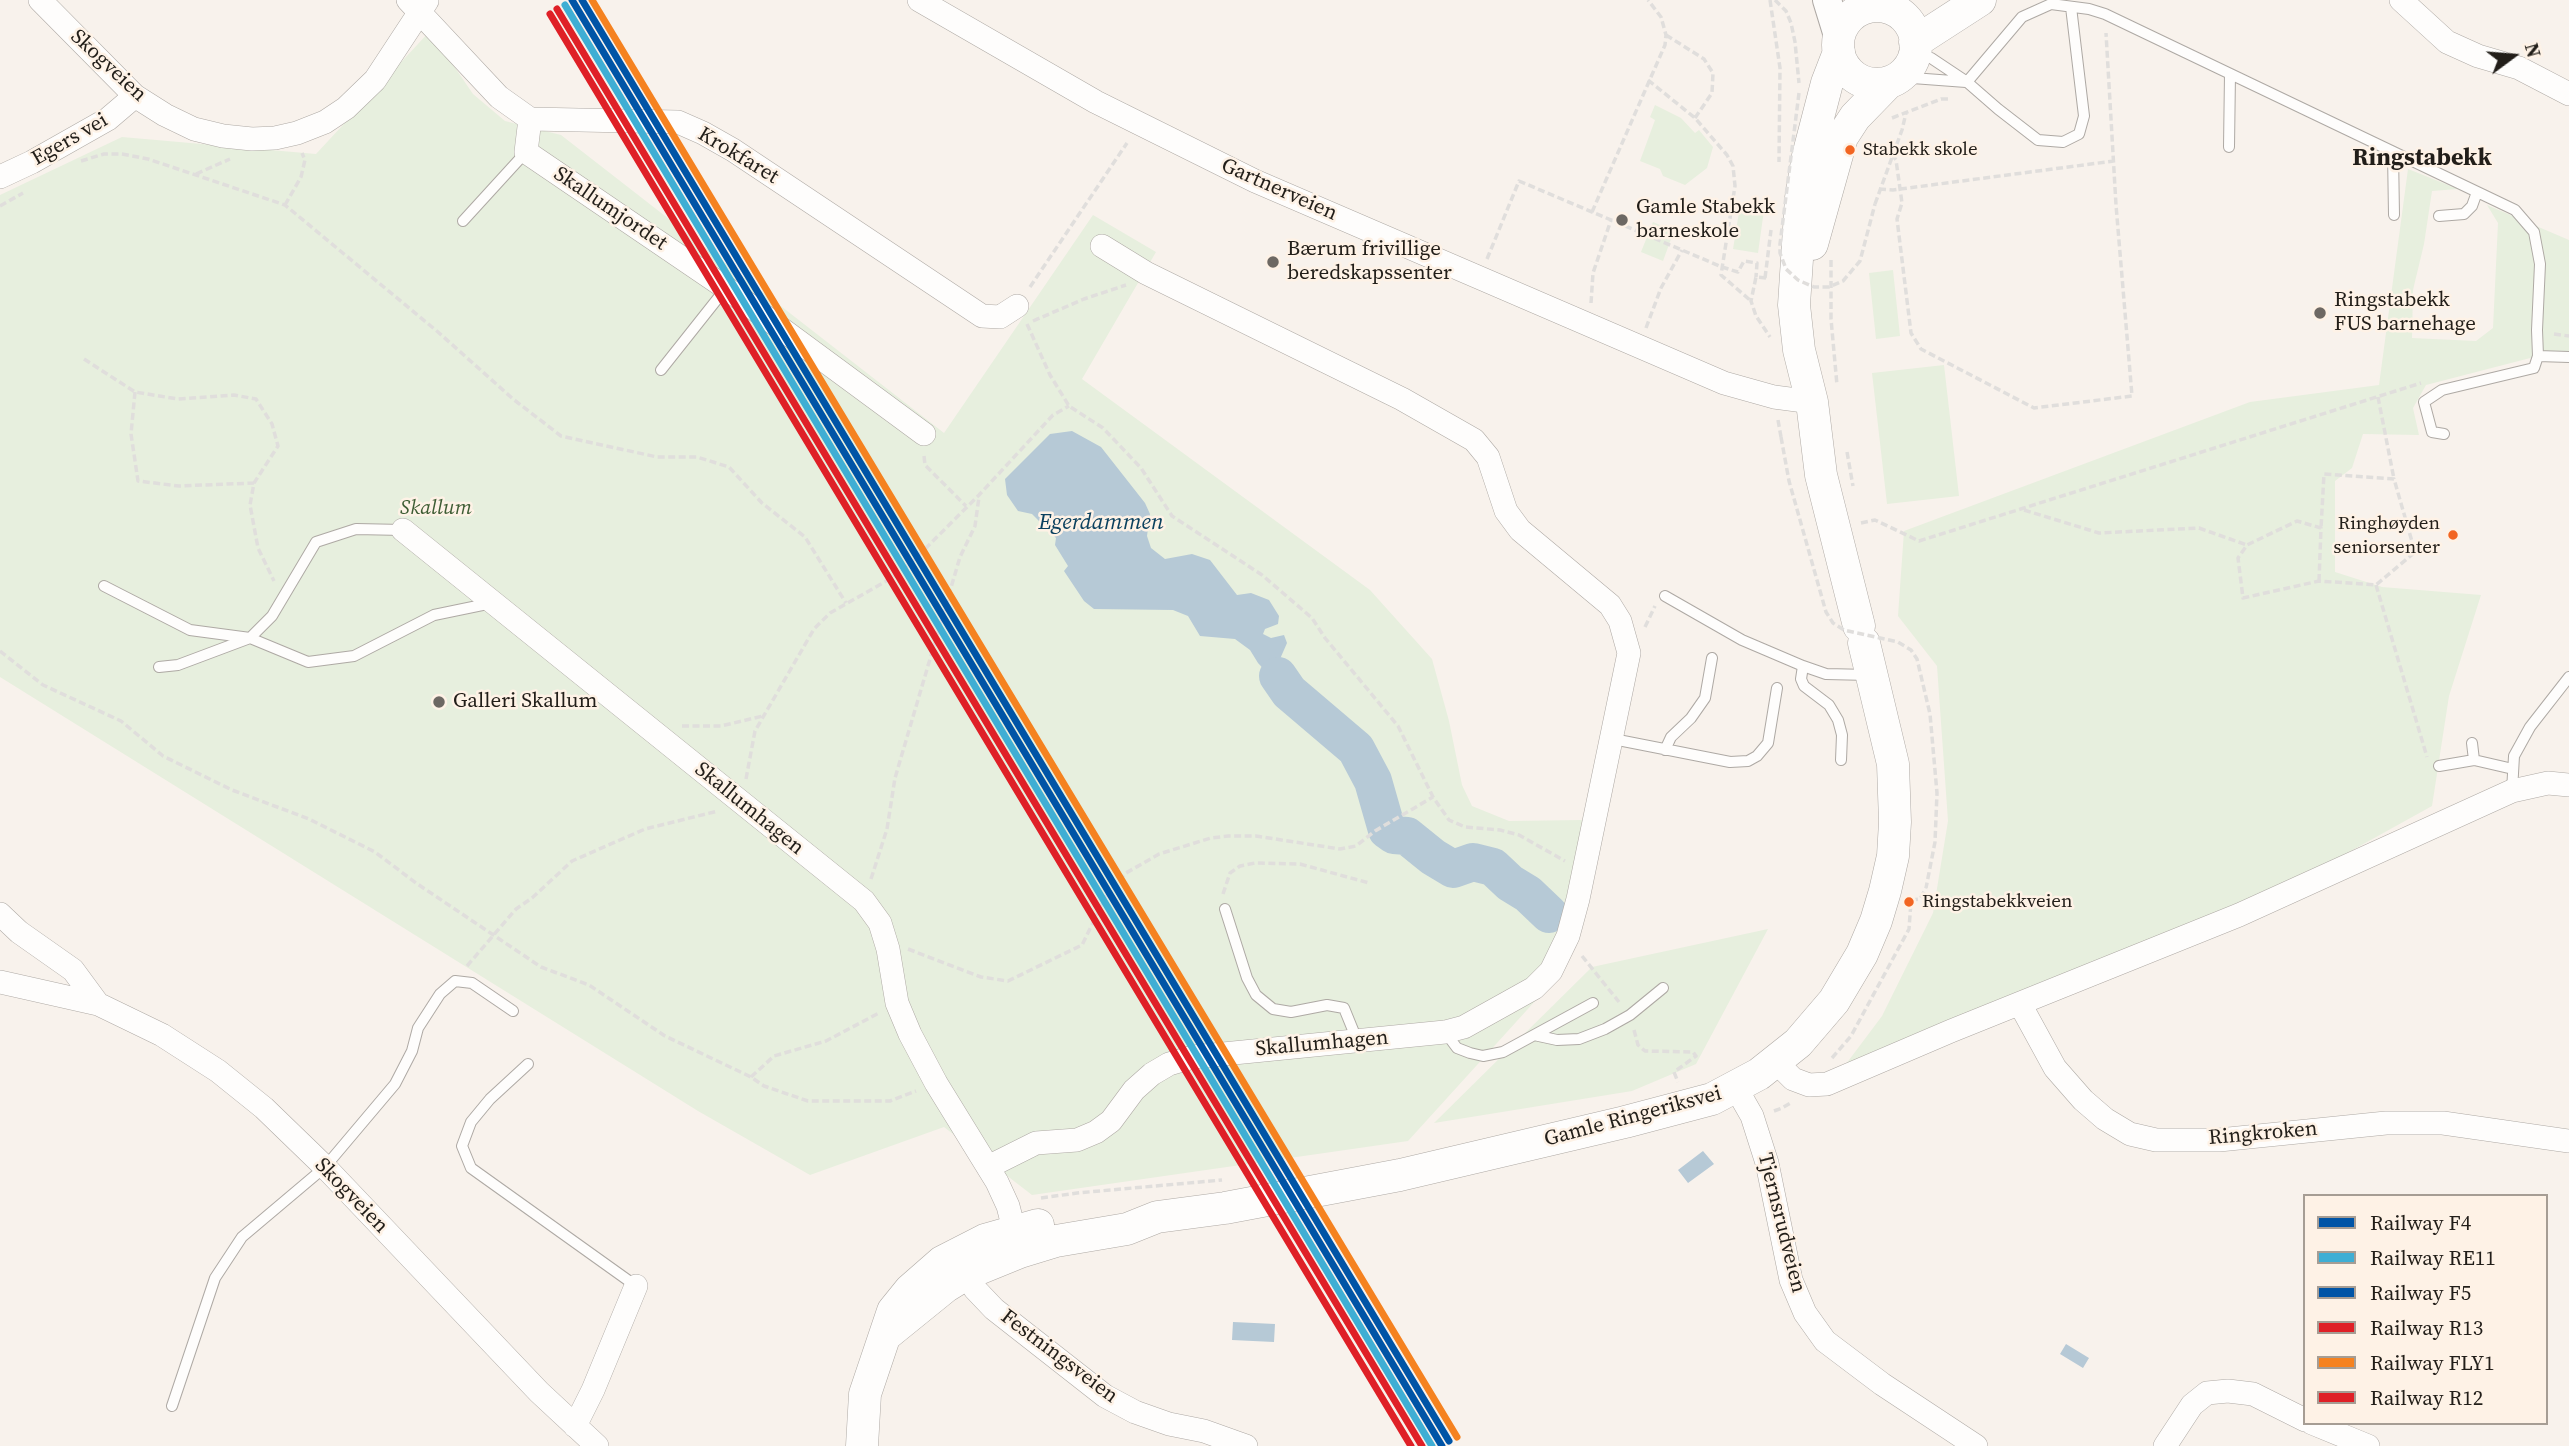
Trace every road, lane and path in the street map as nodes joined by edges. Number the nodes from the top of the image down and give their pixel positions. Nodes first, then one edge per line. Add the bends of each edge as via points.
1 (40, 0) edge
2 (919, 0) edge
3 (1648, 0) edge
4 (1775, 0) edge
5 (1827, 0) edge
6 (1923, 0) edge
7 (1980, 0) edge
8 (2401, 0) edge
9 (418, 4) edge
10 (1876, 5) edge
11 (2071, 7) junction
12 (2105, 14) junction
13 (1666, 35) junction
14 (1839, 45) junction
15 (1905, 63) junction
16 (2230, 74) junction
17 (1648, 80) junction
18 (1967, 82) junction
19 (2569, 94) edge
20 (135, 96) junction
21 (1906, 112) junction
22 (1695, 118) junction
23 (530, 119) junction
24 (1884, 121) dead end
25 (1140, 124) junction
26 (297, 133) junction
27 (2229, 147) dead end
28 (526, 152) junction
29 (2393, 153) junction
30 (1892, 154) junction
31 (2114, 161) junction
32 (76, 162) dead end
33 (0, 177) edge
34 (33, 187) dead end
35 (1879, 189) junction
36 (1900, 189) junction
37 (2477, 192) junction
38 (285, 205) junction
39 (0, 206) edge
40 (1591, 212) junction
41 (2394, 215) dead end
42 (2440, 216) dead end
43 (1611, 220) junction
44 (463, 221) dead end
45 (1770, 232) dead end
46 (1102, 246) dead end
47 (1682, 250) junction
48 (1831, 255) dead end
49 (1722, 267) junction
50 (1146, 273) junction
51 (1756, 277) junction
52 (1479, 278) junction
53 (1765, 278) junction
54 (1775, 279) dead end
55 (726, 288) junction
56 (1751, 301) junction
57 (1022, 314) junction
58 (1590, 326) junction
59 (1773, 342) dead end
60 (1640, 347) junction
61 (2538, 356) junction
62 (2569, 357) edge
63 (84, 359) dead end
64 (661, 370) dead end
65 (2426, 382) dead end
66 (135, 392) junction
67 (2378, 397) junction
68 (1825, 399) junction
69 (1069, 406) junction
70 (924, 434) joint
71 (2444, 434) dead end
72 (1781, 437) dead end
73 (1846, 450) dead end
74 (2394, 479) junction
75 (254, 483) junction
76 (1853, 487) dead end
77 (979, 495) junction
78 (967, 506) junction
79 (2022, 509) junction
80 (1858, 511) dead end
81 (1861, 523) junction
82 (2321, 528) junction
83 (403, 530) joint
84 (1863, 534) dead end
85 (2247, 545) junction
86 (2319, 581) junction
87 (2376, 584) junction
88 (104, 586) dead end
89 (1665, 596) joint
90 (282, 599) junction
91 (495, 603) junction
92 (846, 603) junction
93 (250, 638) junction
94 (0, 651) edge
95 (1629, 653) junction
96 (1712, 658) dead end
97 (1803, 666) junction
98 (159, 667) dead end
99 (1872, 675) junction
100 (2569, 677) edge
101 (1777, 688) dead end
102 (763, 716) junction
103 (645, 726) junction
104 (1612, 739) junction
105 (2472, 743) dead end
106 (1665, 750) junction
107 (1840, 760) dead end
108 (2474, 760) junction
109 (2438, 766) joint
110 (2513, 780) junction
111 (2569, 785) edge
112 (1433, 797) junction
113 (737, 799) junction
114 (1582, 872) junction
115 (1369, 883) dead end
116 (1913, 891) dead end
117 (864, 901) junction
118 (1225, 909) joint
119 (0, 914) edge
120 (494, 934) junction
121 (888, 949) junction
122 (454, 981) junction
123 (0, 982) edge
124 (1663, 988) dead end
125 (897, 1003) junction
126 (1593, 1003) dead end
127 (98, 1004) junction
128 (2020, 1004) junction
129 (513, 1011) dead end
130 (1445, 1032) junction
131 (1534, 1035) junction
132 (1357, 1040) junction
133 (1776, 1062) junction
134 (528, 1064) dead end
135 (751, 1077) junction
136 (936, 1083) junction
137 (1736, 1088) junction
138 (2569, 1141) edge
139 (324, 1167) junction
140 (988, 1167) junction
141 (1017, 1241) junction
142 (966, 1274) junction
143 (636, 1286) joint
144 (887, 1334) junction
145 (172, 1406) dead end
146 (2303, 1419) edge
147 (2317, 1425) edge
148 (575, 1426) junction
149 (597, 1446) edge
150 (862, 1446) edge
151 (1246, 1446) edge
152 (1976, 1446) edge
153 (2165, 1446) edge
154 (2368, 1446) edge

1 - 20 street, Skogveien
2 - 25 street, Gartnerveien
3 - 13 path via 1661,17
4 - 35 path, bridge via 1791,23 1798,64 1799,93 1780,244 1786,269 1814,287 1843,281 1860,261
5 - 14 street
6 - 10 main road
7 - 15 main road, Gamle Ringeriksvei
8 - 19 street via 2447,41 2519,68
9 - 23 street via 499,97
9 - 26 street, Skogveien via 375,80 346,108
10 - 14 main road via 1851,16 1843,26
10 - 15 main road via 1906,20 1913,30
11 - 12 lane
11 - 18 lane via 2051,4 2022,17
11 - 18 lane via 2084,116 2079,134 2063,142 2038,140
12 - 16 lane
12 - 31 path
13 - 17 path
13 - 22 path via 1704,59 1713,73 1712,93
14 - 15 main road via 1843,65 1863,82 1876,84
14 - 68 main road, Gamle Ringeriksvei via 1808,156 1797,233 1794,305 1799,350
15 - 18 lane
15 - 18 lane via 1931,58
15 - 68 main road, Gamle Ringeriksvei via 1842,136 1814,233 1810,290 1815,356
16 - 27 lane
16 - 29 lane
17 - 22 path
17 - 40 path
18 - 21 path via 1958,99 1941,99
20 - 26 street, Skogveien via 194,129 223,136 253,139
20 - 33 street, Egers vei via 108,119
21 - 24 path
21 - 30 path
22 - 49 path via 1734,166
23 - 28 street
23 - 57 street, Krokfaret via 678,122 733,150 982,316
25 - 52 street, Gartnerveien via 1255,181
25 - 57 path
26 - 38 path via 304,160 301,177
28 - 44 lane
28 - 55 street, Skallumjordet
29 - 37 lane
29 - 41 lane
30 - 35 path
30 - 36 path
31 - 36 path
31 - 36 path via 2132,396 2041,409 1926,353 1915,342 1897,219
32 - 38 path via 104,154 148,159
34 - 39 path
35 - 36 path
37 - 42 lane via 2464,214
37 - 61 lane via 2515,210 2534,232 2540,264
38 - 92 path via 561,436 657,457 697,457 729,467 762,503 805,537
40 - 43 path
40 - 52 path via 1519,181
43 - 47 path
43 - 58 path via 1593,273
45 - 53 path
46 - 50 street
47 - 49 path
47 - 60 path via 1661,288
48 - 68 path
49 - 51 path via 1738,272 1744,261 1757,263
49 - 56 path via 1721,275
50 - 57 path via 1123,287
50 - 95 street via 1402,399 1474,440 1488,457 1506,511 1520,530 1610,604
51 - 53 path
51 - 56 path
52 - 58 street, Gartnerveien
53 - 54 path
55 - 64 lane
55 - 70 street, Skallumjordet
56 - 59 path
57 - 69 path
58 - 60 street, Gartnerveien
60 - 68 street, Gartnerveien via 1724,383 1774,397
61 - 62 lane
61 - 71 lane via 2535,368 2442,390 2424,402 2432,432
63 - 66 path
65 - 67 path
66 - 75 path via 131,434 138,481 178,486
66 - 75 path via 178,399 234,395 256,400 272,424 278,446
67 - 74 path
67 - 79 path
68 - 99 main road, Gamle Ringeriksvei via 1821,475 1876,638
69 - 77 path via 1053,415
69 - 112 path via 1103,428 1141,468 1172,516 1262,575 1312,618 1398,726
70 - 78 path via 925,465
72 - 116 path, bridge via 1826,612 1844,630 1898,642 1917,659 1930,714 1937,793 1935,842 1926,888 1920,899 1911,900
73 - 76 path
74 - 82 path via 2324,474
74 - 87 path via 2415,552
75 - 90 path via 250,505 258,548
77 - 78 path
77 - 117 path via 975,526 960,556
78 - 92 path via 911,563
79 - 81 path via 1919,541 1875,520
79 - 85 path via 2099,533 2199,528
80 - 81 path
81 - 84 path
82 - 85 path via 2297,521
82 - 86 path
83 - 90 lane via 356,529 316,542
83 - 91 street, Skallumhagen
85 - 86 path via 2238,558 2243,598
86 - 87 path
87 - 109 path via 2429,762
88 - 93 lane via 190,629
89 - 95 path
89 - 97 lane via 1742,640
90 - 93 lane
91 - 93 lane via 434,615 354,656 308,662
91 - 103 street, Skallumhagen
92 - 102 path via 814,629
93 - 98 lane via 178,665
94 - 120 path via 43,685 121,721 163,756 375,852
95 - 104 street, Skallumhagen
96 - 106 lane via 1704,698
97 - 99 lane via 1826,674
97 - 107 lane via 1804,686 1829,705 1838,720
99 - 133 main road, Gamle Ringeriksvei via 1894,778 1893,856 1885,891 1850,977 1815,1024
100 - 110 lane via 2514,756
101 - 106 lane via 1768,743 1758,756 1730,762
102 - 103 path via 721,726
102 - 113 path
103 - 113 street, Skallumhagen
104 - 106 lane
104 - 114 street, Skallumhagen
105 - 108 lane
108 - 109 lane
108 - 110 lane
110 - 111 street
110 - 128 street via 2239,915
112 - 114 path via 1449,820 1518,835
112 - 121 path via 1356,846 1340,849 1228,836 1159,854 1126,873 1105,898 1082,945 1008,981 981,977 910,949
113 - 117 street, Skallumhagen
113 - 120 path via 727,809 645,828 572,861
114 - 130 street, Skallumhagen via 1568,936 1551,971 1534,988 1473,1023
115 - 118 path via 1300,864 1255,863 1230,873 1223,897
117 - 121 street, Skallumhagen via 880,923
118 - 132 lane via 1256,995 1273,1009 1291,1012 1327,1005 1344,1008
119 - 127 street, Skogveien via 73,970
120 - 122 path
120 - 135 path via 541,967 589,985 665,1036
121 - 125 street, Skallumhagen
122 - 129 lane via 472,983
122 - 139 lane via 418,1028 395,1084
123 - 127 street, Skogveien
124 - 131 lane via 1630,1015 1579,1039
125 - 135 path via 826,1041 774,1056
125 - 136 street, Skallumhagen
126 - 131 lane
127 - 139 street, Skogveien via 162,1035 218,1071
128 - 133 street via 1827,1084 1809,1085 1793,1079
128 - 138 street, Ringkroken via 2055,1068 2083,1100 2130,1134 2156,1140 2220,1140 2386,1123 2443,1122
130 - 131 lane via 1457,1048 1483,1056 1503,1052
130 - 132 street, Skallumhagen
132 - 140 street, Skallumhagen via 1193,1056 1169,1064 1134,1090 1111,1121 1096,1132 1077,1140 1036,1143
133 - 137 main road, Gamle Ringeriksvei
134 - 143 lane via 471,1122 462,1146 471,1168
135 - 136 path via 808,1101 890,1101
136 - 140 street, Skallumhagen
137 - 141 main road, Gamle Ringeriksvei via 1691,1105 1400,1175 1157,1217 1122,1211 1082,1216
137 - 152 street, Tjernsrudveien via 1752,1116 1763,1151 1791,1280 1805,1313 1825,1341
139 - 145 lane via 242,1237 215,1278
139 - 148 street, Skogveien
140 - 141 street, Skallumhagen via 1008,1206
141 - 142 main road, Gamle Ringeriksvei
141 - 144 main road, Gamle Ringeriksvei via 963,1250 929,1272 892,1311
142 - 144 main road, Gamle Ringeriksvei
142 - 151 street, Festningsveien via 995,1309 1105,1396 1135,1412
143 - 148 street
144 - 150 main road, Gamle Ringeriksvei via 865,1394
146 - 153 street via 2253,1394 2207,1393 2192,1405
147 - 154 street
148 - 149 street, Skogveien

